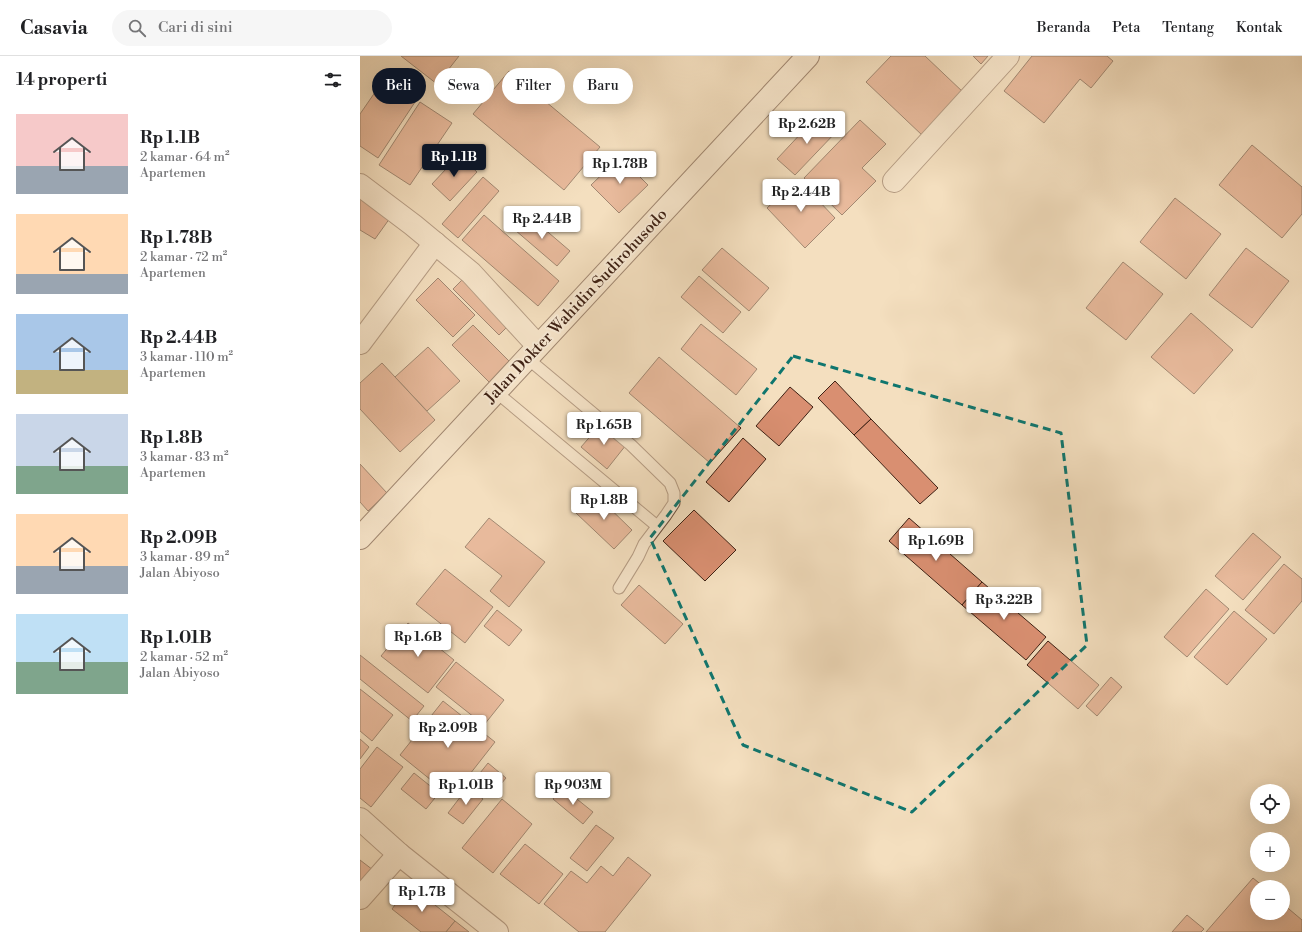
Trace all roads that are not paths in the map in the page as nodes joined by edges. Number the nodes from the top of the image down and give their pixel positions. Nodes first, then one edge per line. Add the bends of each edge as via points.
1 (808, 56) edge
2 (1008, 56) edge
3 (894, 181) dead end
4 (360, 185) edge
5 (435, 243) junction
6 (360, 343) edge
7 (533, 352) junction
8 (496, 392) junction
9 (657, 526) junction
10 (360, 538) edge
11 (619, 588) dead end
12 (360, 819) edge
13 (399, 854) junction
14 (360, 898) edge
15 (497, 932) edge

1 - 7 street, Jalan Dokter Wahidin Sudirohusodo
2 - 3 street
4 - 5 street
5 - 6 street
5 - 7 street via 471,273
7 - 8 street, Jalan Dokter Wahidin Sudirohusodo
7 - 9 lane via 670,483 674,503
8 - 9 lane
8 - 10 street, Jalan Dokter Wahidin Sudirohusodo
9 - 11 lane
12 - 13 street
13 - 14 street
13 - 15 street

